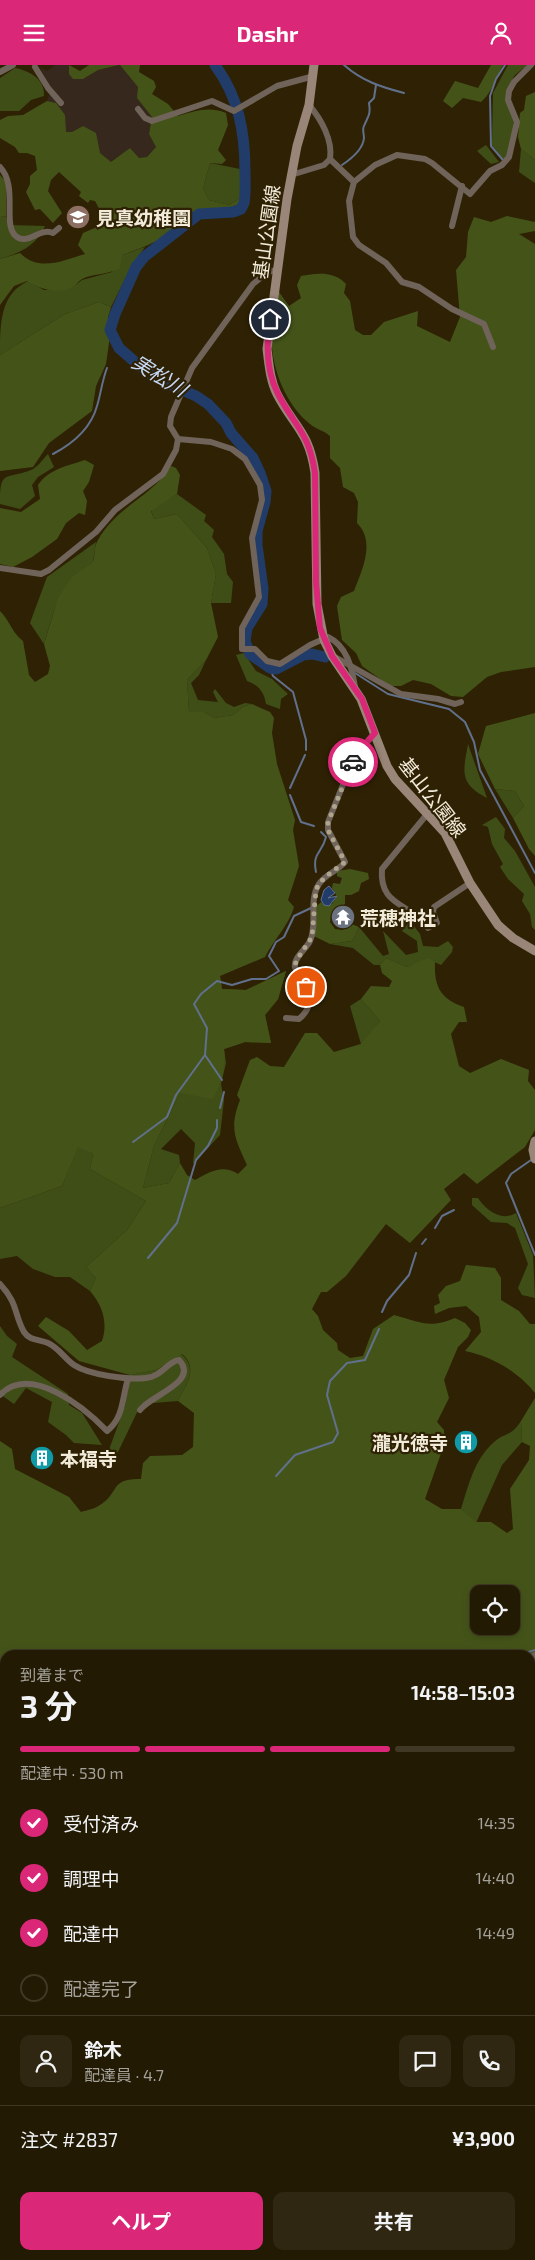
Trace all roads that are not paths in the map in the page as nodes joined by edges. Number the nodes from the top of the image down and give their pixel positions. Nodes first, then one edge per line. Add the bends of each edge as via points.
1 (12, 65) edge
2 (314, 65) edge
3 (531, 65) edge
4 (34, 66) edge
5 (0, 72) edge
6 (314, 76) junction
7 (61, 103) dead end
8 (310, 105) junction
9 (138, 109) dead end
10 (330, 159) junction
11 (0, 167) edge
12 (291, 175) junction
13 (354, 182) junction
14 (462, 186) junction
15 (452, 226) dead end
16 (60, 228) dead end
17 (277, 270) junction
18 (493, 347) dead end
19 (178, 439) junction
20 (0, 568) edge
21 (324, 640) junction
22 (332, 656) junction
23 (350, 664) junction
24 (355, 689) junction
25 (461, 702) dead end
26 (375, 733) junction
27 (428, 813) junction
28 (470, 883) junction
29 (535, 951) edge
30 (286, 1018) dead end
31 (535, 1141) edge
32 (535, 1159) edge
33 (0, 1284) edge
34 (128, 1379) junction
35 (0, 1395) edge
36 (140, 1410) dead end

1 - 5 street
2 - 6 main road, 基山公園線
3 - 14 street via 509,91 508,100 517,122 509,157 490,171 470,194
4 - 7 street
6 - 8 main road, 基山公園線
6 - 9 street via 277,86 234,111 212,101 152,121
8 - 10 street via 330,143
8 - 12 main road, 基山公園線
10 - 12 street via 324,165
10 - 13 street
11 - 16 street via 9,181 13,234 18,239 25,239 45,231 53,233
12 - 17 main road, 基山公園線
13 - 14 street via 375,165 397,155 425,159
13 - 18 street via 349,201 353,237 359,245 380,258 402,282 419,287 452,309 484,324
14 - 15 street
17 - 19 street via 268,272 253,284 192,368 171,417 170,426
17 - 21 main road, 基山公園線 via 267,335 269,363 278,394 305,434 313,456 318,611
19 - 20 street via 163,474 115,510 96,532 49,570 41,574
19 - 21 street via 211,442 232,449 245,459 260,485 262,500 252,538 259,597 242,628 242,649 251,648 267,661 280,664
21 - 22 main road, 基山公園線
21 - 23 street via 328,637 335,640
22 - 23 street
22 - 24 main road, 基山公園線
23 - 24 street
23 - 25 street via 401,694 455,704
24 - 26 main road, 基山公園線
26 - 27 main road, 基山公園線 via 395,779
26 - 30 street via 355,755 328,822 328,830 345,862 324,878 316,889 312,937 295,967 309,995 308,1003 299,1019
27 - 28 main road, 基山公園線 via 454,848
27 - 28 street via 382,869 381,881 386,894 394,903 415,913 428,928 437,923 434,907
28 - 29 main road, 基山公園線 via 498,925
31 - 32 main road
33 - 34 street via 15,1305 24,1332 30,1338 53,1346 78,1368
34 - 35 street via 122,1408 107,1431 86,1410 41,1386 19,1384
34 - 36 street via 159,1375 174,1361 178,1360 183,1365 184,1370 175,1387 148,1401

